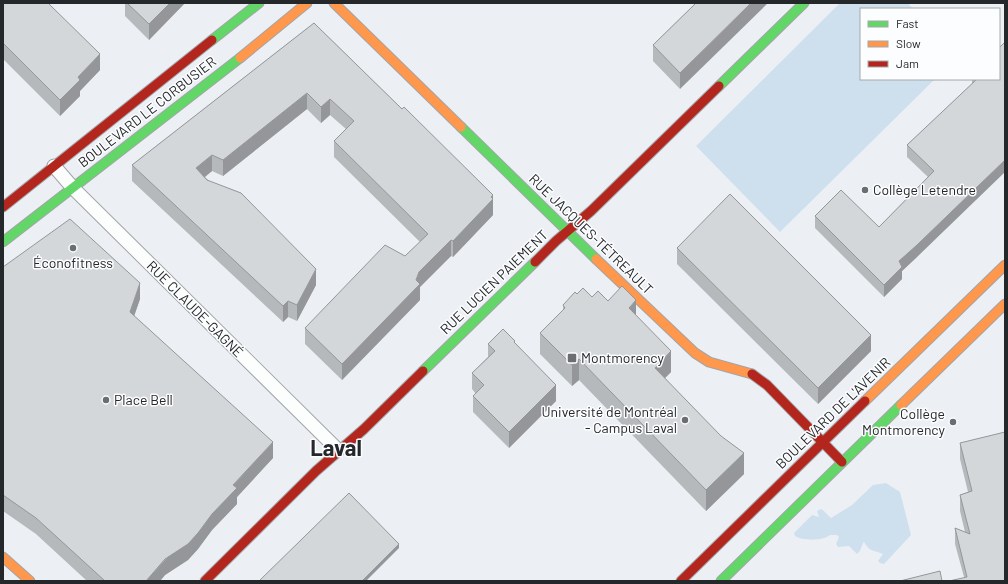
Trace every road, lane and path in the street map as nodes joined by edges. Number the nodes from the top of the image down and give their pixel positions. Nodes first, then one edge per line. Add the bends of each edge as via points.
1 (259, 3) edge
2 (307, 3) edge
3 (334, 3) edge
4 (804, 3) edge
5 (54, 166) junction
6 (73, 188) junction
7 (3, 207) edge
8 (568, 231) junction
9 (3, 242) edge
10 (1005, 265) edge
11 (1005, 304) edge
12 (823, 442) junction
13 (338, 450) junction
14 (842, 462) junction
15 (3, 557) edge
16 (30, 581) edge
17 (205, 581) edge
18 (681, 581) edge
19 (721, 581) edge

1 - 5 street, BOULEVARD LE CORBUSIER
2 - 6 street, BOULEVARD LE CORBUSIER
3 - 8 street, RUE JACQUES-TÉTREAULT
4 - 8 street, RUE LUCIEN PAIEMENT
5 - 6 street, RUE CLAUDE-GAGNÉ
5 - 7 street, BOULEVARD LE CORBUSIER
6 - 9 street, BOULEVARD LE CORBUSIER
6 - 13 street, RUE CLAUDE-GAGNÉ
8 - 12 street, RUE JACQUES-TÉTREAULT via 700,357 710,363 746,372 758,378
8 - 13 street, RUE LUCIEN PAIEMENT via 364,429
10 - 12 street, BOULEVARD DE L'AVENIR
11 - 14 street
12 - 14 street, RUE JACQUES-TÉTREAULT
12 - 18 street, BOULEVARD DE L'AVENIR
13 - 17 street, RUE LUCIEN PAIEMENT
14 - 19 street
15 - 16 street

